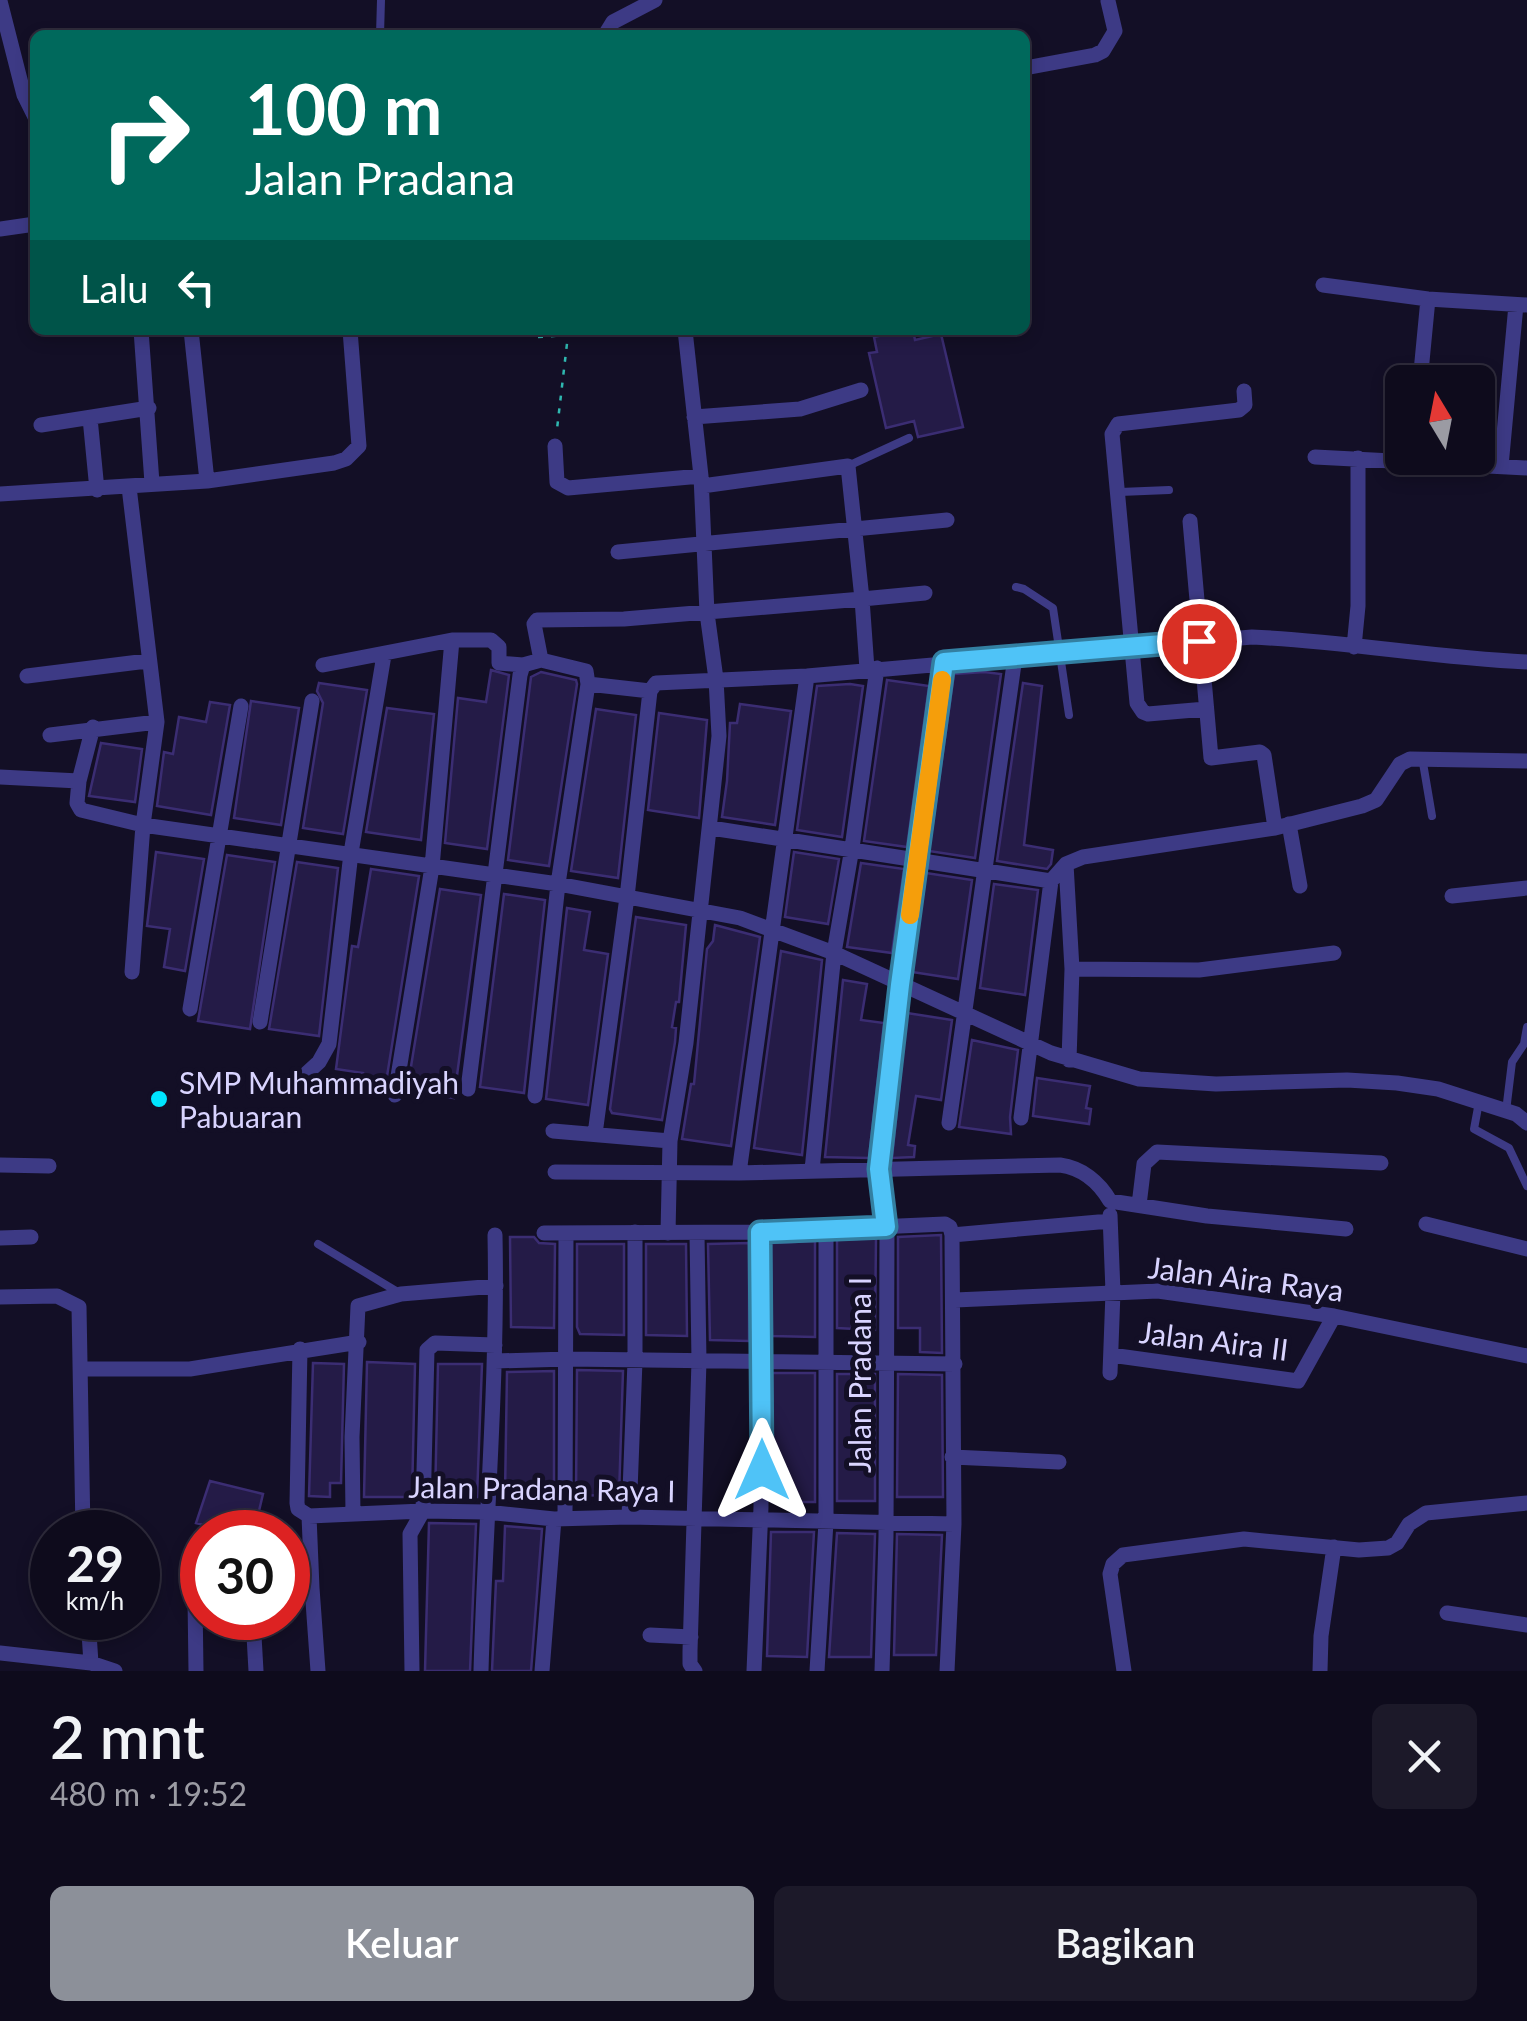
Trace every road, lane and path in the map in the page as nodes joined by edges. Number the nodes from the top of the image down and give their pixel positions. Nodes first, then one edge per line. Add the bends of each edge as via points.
1 (382, 0) edge
2 (655, 0) edge
3 (1108, 0) edge
4 (1124, 0) edge
5 (0, 1) edge
6 (380, 30) edge
7 (608, 30) edge
8 (1030, 67) edge
9 (30, 107) edge
10 (30, 225) edge
11 (0, 229) edge
12 (1323, 285) dead end
13 (1428, 299) junction
14 (1521, 305) edge
15 (142, 335) edge
16 (192, 335) edge
17 (350, 335) edge
18 (686, 335) edge
19 (538, 338) dead end
20 (1422, 365) edge
21 (861, 390) dead end
22 (1244, 391) dead end
23 (149, 408) junction
24 (694, 417) junction
25 (90, 418) junction
26 (41, 425) dead end
27 (909, 438) dead end
28 (555, 446) joint
29 (1315, 457) dead end
30 (1358, 458) junction
31 (1385, 458) edge
32 (848, 466) junction
33 (1495, 466) edge
34 (1501, 466) junction
35 (1527, 468) edge
36 (701, 480) junction
37 (208, 481) junction
38 (152, 483) junction
39 (128, 487) junction
40 (97, 490) junction
41 (1168, 490) dead end
42 (1120, 492) junction
43 (0, 494) edge
44 (947, 520) dead end
45 (1190, 521) dead end
46 (856, 529) junction
47 (704, 544) junction
48 (618, 552) dead end
49 (1016, 588) dead end
50 (925, 593) dead end
51 (862, 599) junction
52 (707, 613) junction
53 (452, 640) junction
54 (1199, 641) junction
55 (1131, 647) junction
56 (1354, 647) junction
57 (1061, 653) junction
58 (384, 655) junction
59 (1015, 656) junction
60 (540, 660) junction
61 (147, 662) junction
62 (944, 662) junction
63 (1527, 662) edge
64 (323, 665) dead end
65 (523, 665) junction
66 (872, 668) junction
67 (27, 676) dead end
68 (807, 676) junction
69 (716, 679) junction
70 (588, 684) junction
71 (650, 691) junction
72 (312, 700) dead end
73 (241, 706) dead end
74 (1206, 710) junction
75 (1068, 715) dead end
76 (157, 722) junction
77 (93, 727) junction
78 (50, 734) dead end
79 (1422, 757) junction
80 (1527, 762) edge
81 (0, 776) edge
82 (79, 781) junction
83 (1432, 816) dead end
84 (143, 825) junction
85 (1282, 826) junction
86 (711, 828) junction
87 (220, 836) junction
88 (784, 838) junction
89 (288, 843) junction
90 (852, 848) junction
91 (350, 853) junction
92 (919, 858) junction
93 (1066, 864) junction
94 (432, 867) junction
95 (986, 868) junction
96 (496, 875) junction
97 (1052, 881) junction
98 (558, 884) junction
99 (1300, 886) dead end
100 (1527, 888) edge
101 (1452, 896) dead end
102 (627, 897) junction
103 (701, 910) junction
104 (770, 927) junction
105 (834, 953) junction
106 (1334, 953) dead end
107 (1072, 969) junction
108 (132, 972) dead end
109 (900, 985) junction
110 (190, 1009) dead end
111 (962, 1013) junction
112 (260, 1022) dead end
113 (1527, 1028) edge
114 (1030, 1044) junction
115 (1069, 1060) junction
116 (308, 1073) dead end
117 (468, 1090) dead end
118 (395, 1096) dead end
119 (535, 1096) dead end
120 (1480, 1102) junction
121 (1506, 1111) junction
122 (1021, 1118) dead end
123 (948, 1123) dead end
124 (1527, 1123) edge
125 (554, 1130) dead end
126 (594, 1134) junction
127 (670, 1142) junction
128 (1381, 1163) dead end
129 (0, 1165) edge
130 (49, 1166) dead end
131 (879, 1169) junction
132 (812, 1170) junction
133 (555, 1172) dead end
134 (670, 1172) junction
135 (739, 1172) junction
136 (1527, 1186) edge
137 (1110, 1201) junction
138 (1139, 1205) junction
139 (1110, 1221) junction
140 (1426, 1224) dead end
141 (886, 1227) junction
142 (826, 1228) junction
143 (1346, 1228) dead end
144 (544, 1232) dead end
145 (566, 1232) junction
146 (635, 1232) junction
147 (760, 1232) junction
148 (668, 1233) junction
149 (697, 1234) junction
150 (952, 1234) junction
151 (496, 1235) dead end
152 (0, 1238) edge
153 (31, 1238) dead end
154 (318, 1244) dead end
155 (1527, 1250) edge
156 (496, 1286) junction
157 (1113, 1292) junction
158 (401, 1294) junction
159 (0, 1297) edge
160 (955, 1300) junction
161 (1334, 1316) junction
162 (359, 1342) junction
163 (300, 1349) junction
164 (495, 1353) junction
165 (1110, 1355) junction
166 (1527, 1356) edge
167 (568, 1359) junction
168 (635, 1361) junction
169 (699, 1361) junction
170 (762, 1361) junction
171 (824, 1363) junction
172 (887, 1364) junction
173 (955, 1364) junction
174 (82, 1369) junction
175 (1110, 1373) dead end
176 (952, 1457) junction
177 (1059, 1462) dead end
178 (1527, 1503) edge
179 (84, 1510) edge
180 (300, 1510) edge
181 (423, 1511) junction
182 (486, 1512) junction
183 (354, 1514) junction
184 (310, 1516) joint
185 (629, 1517) junction
186 (559, 1519) junction
187 (695, 1519) junction
188 (760, 1521) junction
189 (826, 1522) junction
190 (886, 1523) junction
191 (954, 1524) junction
192 (1334, 1546) junction
193 (312, 1588) joint
194 (1447, 1613) dead end
195 (1527, 1625) edge
196 (650, 1635) dead end
197 (691, 1637) junction
198 (89, 1640) edge
199 (196, 1640) edge
200 (254, 1640) edge
201 (0, 1653) edge
202 (90, 1662) junction
203 (115, 1671) edge
204 (196, 1671) edge
205 (256, 1671) edge
206 (318, 1671) edge
207 (412, 1671) edge
208 (481, 1671) edge
209 (542, 1671) edge
210 (695, 1671) edge
211 (754, 1671) edge
212 (817, 1671) edge
213 (882, 1671) edge
214 (947, 1671) edge
215 (1124, 1671) edge
216 (1320, 1671) edge

1 - 6 lane
2 - 7 street
3 - 4 street
3 - 8 street via 1114,30 1103,51
5 - 9 street
10 - 11 street
12 - 13 street
13 - 14 street
13 - 20 street
14 - 34 street
15 - 23 street
16 - 37 street
17 - 37 street via 359,436 354,452 334,463
18 - 24 street
19 - 28 path via 568,336
21 - 24 street via 800,409
22 - 42 street via 1239,410 1118,424 1112,434
23 - 25 street
23 - 38 street
24 - 36 street
25 - 26 street
25 - 40 street
27 - 32 lane
28 - 36 street via 557,482 568,488
29 - 30 street
30 - 31 street
30 - 56 street
32 - 36 street
32 - 46 street
33 - 34 street
34 - 35 street
36 - 47 street
37 - 38 street
38 - 39 street
39 - 40 street
39 - 61 street
40 - 43 street
41 - 42 lane
42 - 55 street
44 - 46 street
45 - 54 street
46 - 47 street
46 - 51 street
47 - 48 street
47 - 52 street
49 - 57 lane via 1053,608
50 - 51 street
51 - 52 street
51 - 66 street
52 - 60 street via 538,620
52 - 69 street
53 - 58 street
53 - 65 street via 491,640 500,663
53 - 94 street
54 - 55 street
54 - 56 street via 1267,638
54 - 74 street
55 - 57 street
55 - 74 street via 1142,712
56 - 63 street
57 - 59 street
57 - 75 lane
58 - 64 street
58 - 91 street
59 - 62 street
59 - 95 street
60 - 65 street
60 - 70 street via 586,672
61 - 67 street
61 - 76 street
62 - 66 street
62 - 92 street, Jalan Pradana I
65 - 96 street
66 - 68 street
66 - 90 street
68 - 69 street
68 - 88 street
69 - 71 street via 656,684
69 - 86 street
70 - 71 street
70 - 98 street
71 - 102 street
72 - 89 street
73 - 87 street
74 - 85 street via 1211,758 1264,755
76 - 77 street
76 - 84 street
77 - 78 street
77 - 82 street
79 - 80 street
79 - 83 lane
79 - 85 street via 1400,764 1376,800
81 - 82 street
82 - 84 street via 81,810
84 - 87 street
84 - 108 street
85 - 93 street
85 - 99 street
86 - 88 street
86 - 103 street
87 - 89 street
87 - 110 street
88 - 90 street
88 - 104 street
89 - 91 street
89 - 112 street
90 - 92 street
90 - 105 street
91 - 94 street
91 - 116 street via 329,1044
92 - 95 street
92 - 109 street, Jalan Pradana I
93 - 97 street
93 - 107 street
94 - 96 street
94 - 118 street
95 - 97 street
95 - 111 street
96 - 98 street
96 - 117 street
97 - 114 street
98 - 102 street
98 - 119 street
100 - 101 street
102 - 103 street
102 - 126 street
103 - 104 street
103 - 127 street
104 - 105 street
104 - 135 street
105 - 109 street
105 - 132 street
106 - 107 street via 1199,970
107 - 115 street
109 - 111 street
109 - 131 street, Jalan Pradana I
111 - 114 street
111 - 123 street
113 - 121 lane via 1512,1062
114 - 115 street
114 - 122 street
115 - 120 street via 1140,1080 1376,1080 1438,1088
120 - 121 street
120 - 136 lane via 1474,1129 1508,1148
121 - 124 street
125 - 126 street
126 - 127 street
127 - 134 street
128 - 138 street via 1157,1152 1144,1164
129 - 130 street
131 - 132 street
131 - 137 street via 1060,1165 1081,1171
131 - 141 street, Jalan Pradana I
132 - 135 street
133 - 134 street
134 - 135 street
134 - 148 street
137 - 138 street
137 - 139 street
138 - 143 street
139 - 150 street
139 - 157 street
140 - 155 street
141 - 142 street
141 - 150 street via 945,1224
141 - 172 street, Jalan Pradana I
142 - 147 street
142 - 171 street
144 - 145 street
145 - 146 street
145 - 167 street
146 - 148 street
146 - 168 street
147 - 149 street
147 - 170 street
148 - 149 street
149 - 169 street
150 - 160 street
151 - 156 street
152 - 153 street
154 - 158 lane
156 - 158 street
156 - 164 street
157 - 160 street, Jalan Aira Raya
157 - 161 street, Jalan Aira Raya via 1158,1291
157 - 165 street
158 - 162 street via 358,1306
159 - 174 street via 56,1296 79,1306
160 - 173 street
161 - 165 street, Jalan Aira II via 1302,1376 1291,1382
161 - 166 street, Jalan Aira Raya
162 - 163 street
162 - 183 street
163 - 174 street via 190,1369
163 - 180 street
164 - 167 street
164 - 181 street via 435,1343 427,1350
164 - 182 street
165 - 175 street
167 - 168 street
167 - 186 street
168 - 169 street
168 - 185 street
169 - 170 street
169 - 187 street
170 - 171 street
170 - 188 street
171 - 172 street
171 - 189 street
172 - 173 street
172 - 190 street, Jalan Pradana I
173 - 176 street
174 - 179 street
176 - 177 street
176 - 191 street
178 - 192 street via 1426,1513 1388,1548
181 - 182 street, Jalan Pradana Raya I
181 - 183 street, Jalan Pradana Raya I
181 - 207 street via 410,1534
182 - 186 street, Jalan Pradana Raya I
182 - 208 street
183 - 184 street, Jalan Pradana Raya I
184 - 193 street
185 - 186 street, Jalan Pradana Raya I
185 - 187 street, Jalan Pradana Raya I
186 - 209 street
187 - 188 street, Jalan Pradana Raya I
187 - 197 street
188 - 189 street, Jalan Pradana Raya I
188 - 211 street
189 - 190 street, Jalan Pradana Raya I
189 - 212 street
190 - 191 street, Jalan Pradana Raya I
190 - 213 street, Jalan Pradana I
191 - 214 street
192 - 215 street via 1244,1539 1123,1555 1110,1574
192 - 216 street
193 - 206 street
194 - 195 street
196 - 197 street
197 - 210 street
198 - 202 street
199 - 204 street
200 - 205 street
201 - 202 street
202 - 203 street

